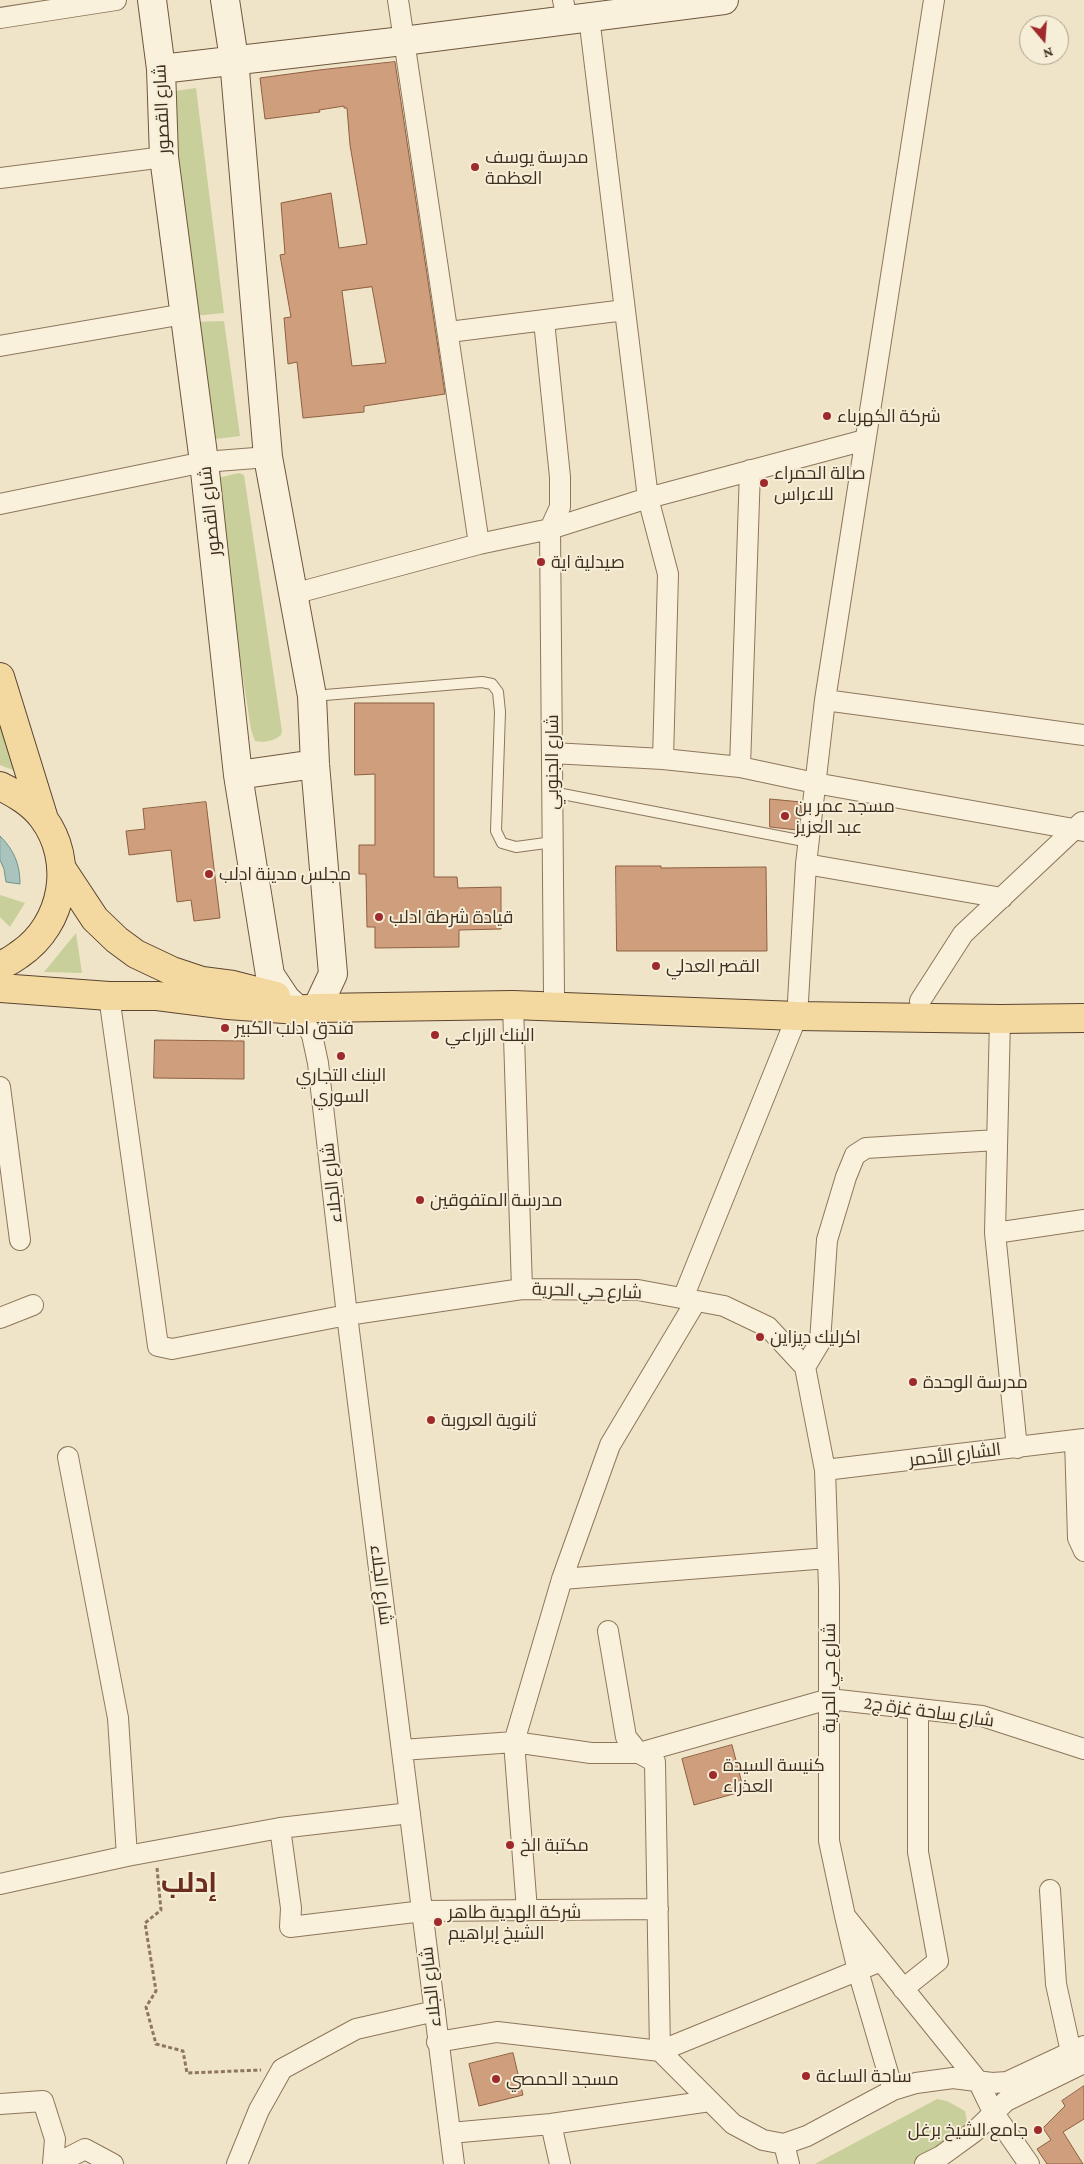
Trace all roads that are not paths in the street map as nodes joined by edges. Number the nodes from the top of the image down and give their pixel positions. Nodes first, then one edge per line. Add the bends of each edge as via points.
1 (116, 0) edge
2 (152, 0) edge
3 (225, 0) edge
4 (398, 0) edge
5 (724, 0) edge
6 (934, 0) edge
7 (573, 12) edge
8 (0, 18) edge
9 (403, 41) junction
10 (234, 59) junction
11 (161, 69) junction
12 (164, 157) junction
13 (0, 178) edge
14 (625, 310) junction
15 (184, 314) junction
16 (544, 321) junction
17 (449, 332) junction
18 (0, 346) edge
19 (865, 440) junction
20 (268, 457) junction
21 (204, 462) junction
22 (750, 470) junction
23 (648, 498) junction
24 (0, 504) edge
25 (550, 529) junction
26 (479, 544) junction
27 (293, 594) junction
28 (0, 677) edge
29 (312, 696) junction
30 (825, 700) junction
31 (1084, 735) edge
32 (552, 754) junction
33 (663, 759) junction
34 (315, 764) junction
35 (740, 767) junction
36 (238, 775) junction
37 (815, 783) junction
38 (0, 786) edge
39 (552, 792) junction
40 (43, 818) junction
41 (1081, 827) edge
42 (553, 842) junction
43 (809, 842) junction
44 (806, 864) junction
45 (62, 869) junction
46 (1002, 898) junction
47 (0, 965) edge
48 (0, 988) edge
49 (554, 995) junction
50 (109, 996) junction
51 (920, 1001) junction
52 (1084, 1001) edge
53 (306, 1003) junction
54 (513, 1005) junction
55 (798, 1008) junction
56 (1084, 1018) edge
57 (1000, 1019) junction
58 (0, 1087) edge
59 (998, 1140) junction
60 (1084, 1220) edge
61 (996, 1233) junction
62 (20, 1240) dead end
63 (522, 1289) junction
64 (690, 1300) junction
65 (33, 1305) dead end
66 (347, 1315) junction
67 (0, 1318) edge
68 (805, 1367) junction
69 (1080, 1440) edge
70 (1017, 1448) junction
71 (68, 1457) dead end
72 (825, 1470) junction
73 (1084, 1551) edge
74 (828, 1558) junction
75 (562, 1579) junction
76 (608, 1630) dead end
77 (829, 1698) junction
78 (918, 1709) junction
79 (514, 1742) junction
80 (1084, 1749) edge
81 (402, 1750) junction
82 (639, 1753) junction
83 (410, 1814) junction
84 (280, 1828) junction
85 (127, 1856) junction
86 (0, 1884) edge
87 (1050, 1890) dead end
88 (658, 1909) junction
89 (527, 1910) junction
90 (423, 1911) junction
91 (845, 1916) junction
92 (882, 1962) junction
93 (858, 1971) junction
94 (904, 1989) junction
95 (435, 2011) junction
96 (437, 2042) junction
97 (660, 2051) junction
98 (1080, 2053) edge
99 (978, 2081) junction
100 (892, 2090) junction
101 (710, 2101) junction
102 (0, 2104) edge
103 (993, 2112) junction
104 (551, 2124) junction
105 (450, 2133) junction
106 (784, 2144) junction
107 (451, 2163) edge
108 (55, 2164) edge
109 (113, 2164) edge
110 (237, 2164) edge
111 (560, 2164) edge
112 (789, 2164) edge
113 (925, 2164) edge
114 (1029, 2164) edge

1 - 8 street
2 - 11 street, شارع القصور
3 - 10 street
4 - 9 street
5 - 7 street
6 - 19 street
7 - 9 street
7 - 14 street
9 - 10 street
9 - 17 street
10 - 11 street
10 - 20 street
11 - 12 street, شارع القصور
12 - 13 street
12 - 15 street, شارع القصور
14 - 16 street
14 - 23 street
15 - 18 street
15 - 21 street, شارع القصور
16 - 17 street
16 - 25 street via 560,477 560,507
17 - 26 street
19 - 22 street
19 - 30 street
20 - 21 street
20 - 27 street
21 - 24 street
21 - 36 street, شارع القصور
22 - 23 street
22 - 35 street
23 - 25 street
23 - 33 street via 668,574
25 - 26 street
25 - 32 street, شارع الجنوبي
26 - 27 street
27 - 29 street
28 - 40 main road
29 - 34 street
29 - 42 lane via 482,682 492,684 498,692 500,712 496,831 502,843 516,847
30 - 31 street
30 - 37 street
32 - 33 street
32 - 39 street, شارع الجنوبي
33 - 35 street
34 - 36 street
34 - 53 street via 333,974
35 - 37 street
36 - 53 street, شارع القصور via 270,975
37 - 41 street
37 - 43 street
38 - 40 main road via 22,797
39 - 42 street, شارع الجنوبي
39 - 43 lane
40 - 45 main road via 57,844
41 - 46 street
42 - 49 street, شارع الجنوبي
43 - 44 street
44 - 46 street
44 - 55 street
45 - 47 main road via 60,894 50,922 32,946
45 - 53 main road via 95,919 136,954 202,981 233,985
46 - 51 street via 963,934
48 - 50 main road
49 - 53 main road via 462,992
49 - 55 main road
50 - 53 main road via 157,996 228,1005
50 - 66 street, شارع حي الحرية via 158,1346 172,1349
51 - 52 main road
51 - 55 main road
53 - 54 main road
53 - 66 street, شارع الجلاء via 318,1063
54 - 55 main road
54 - 63 street
55 - 57 main road
55 - 64 street
56 - 57 main road
57 - 59 street
58 - 62 street
59 - 61 street
59 - 68 street via 866,1148 855,1155 827,1240 820,1342
60 - 61 street
61 - 70 street
63 - 64 street, شارع حي الحرية via 638,1290
63 - 66 street, شارع حي الحرية
64 - 68 street, شارع حي الحرية via 724,1306 768,1327
64 - 75 street via 610,1445
65 - 67 street
66 - 81 street, شارع الجلاء
68 - 72 street, شارع حي الحرية
69 - 70 street, الشارع الأحمر
69 - 73 street via 1078,1538
70 - 72 street, الشارع الأحمر
71 - 85 street via 118,1718
72 - 74 street, شارع حي الحرية
74 - 75 street
74 - 77 street, شارع حي الحرية
75 - 79 street
76 - 82 street via 626,1737
77 - 78 street, شارع ساحة غزة ج2
77 - 82 street
77 - 91 street, شارع حي الحرية via 829,1841
78 - 80 street, شارع ساحة غزة ج2 via 982,1716
78 - 94 street via 918,1852 938,1961
79 - 81 street
79 - 82 street via 591,1753
79 - 89 street
81 - 83 street, شارع الجلاء
82 - 88 street via 655,1762
83 - 84 street
83 - 90 street, شارع الجلاء
84 - 85 street
84 - 90 street via 291,1908 290,1927
85 - 86 street
87 - 98 street via 1056,1984
88 - 89 street
88 - 97 street
89 - 90 street
90 - 95 street, شارع الجلاء
91 - 92 street
91 - 93 street, شارع حي الحرية
92 - 93 street
92 - 94 street
93 - 97 street
93 - 100 street, شارع حي الحرية
94 - 99 street
95 - 96 street, شارع الجلاء
95 - 110 street via 356,2029 282,2069 259,2110
96 - 97 street via 496,2032
96 - 105 street, شارع الجلاء
97 - 101 street
98 - 99 street via 1007,2082
98 - 103 street
99 - 100 street via 954,2078
99 - 103 street
100 - 106 street via 807,2136
101 - 104 street
101 - 106 street via 733,2124 764,2140
102 - 108 street via 43,2101 55,2139
103 - 113 street via 974,2132
103 - 114 street
104 - 105 street
104 - 111 street
105 - 107 street, شارع الجلاء
106 - 112 street
108 - 109 street via 85,2149

